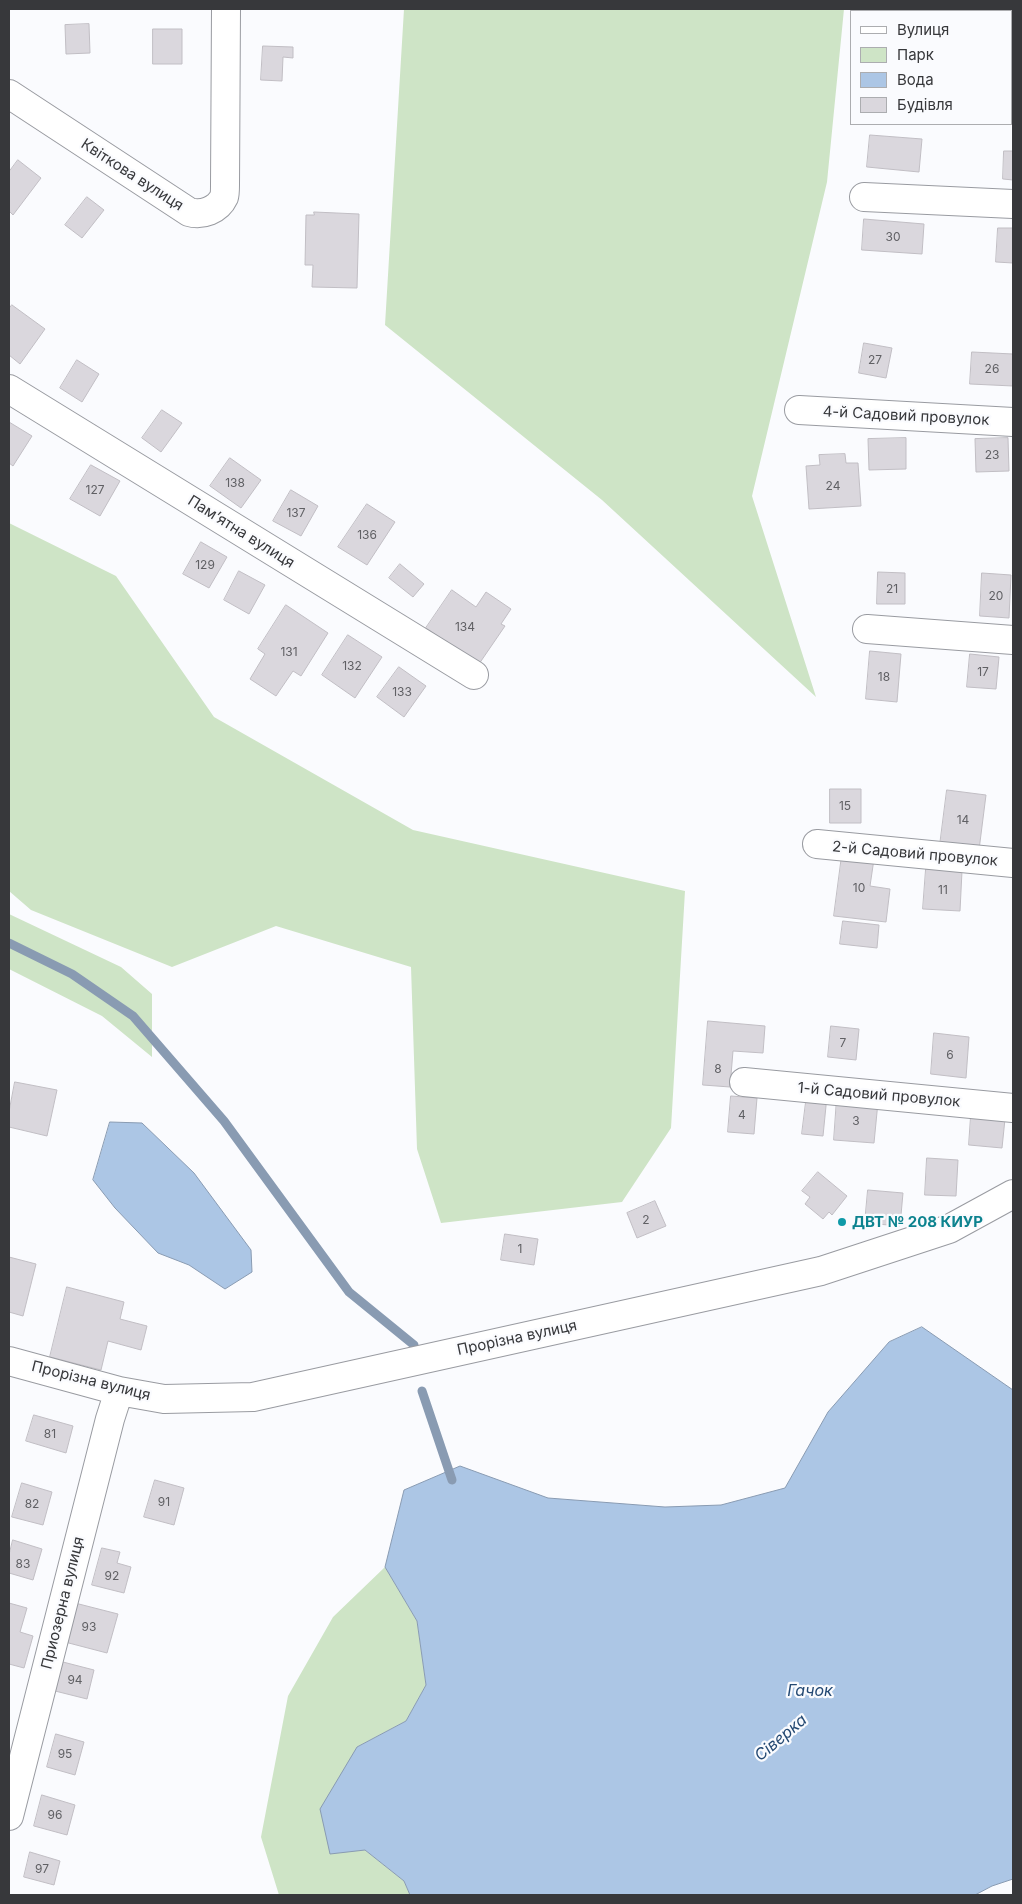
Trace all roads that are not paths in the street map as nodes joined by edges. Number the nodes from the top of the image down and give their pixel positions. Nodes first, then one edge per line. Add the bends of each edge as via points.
1 (226, 9) edge
2 (9, 94) edge
3 (864, 197) dead end
4 (1013, 204) edge
5 (9, 389) edge
6 (799, 410) dead end
7 (1013, 422) edge
8 (867, 629) dead end
9 (1013, 640) edge
10 (474, 675) dead end
11 (817, 844) dead end
12 (1013, 863) edge
13 (744, 1082) dead end
14 (1013, 1108) edge
15 (1013, 1194) edge
16 (9, 1361) edge
17 (119, 1391) junction
18 (9, 1816) edge

1 - 2 street, Квіткова вулиця via 225,185 224,197 213,210 189,212
3 - 4 street
5 - 10 street, Памʼятна вулиця
6 - 7 street, 4-й Садовий провулок
8 - 9 street
11 - 12 street, 2-й Садовий провулок
13 - 14 street, 1-й Садовий провулок
15 - 17 street, Прорізна вулиця via 949,1229 821,1272 253,1397 164,1399
16 - 17 street, Прорізна вулиця
17 - 18 street, Приозерна вулиця

